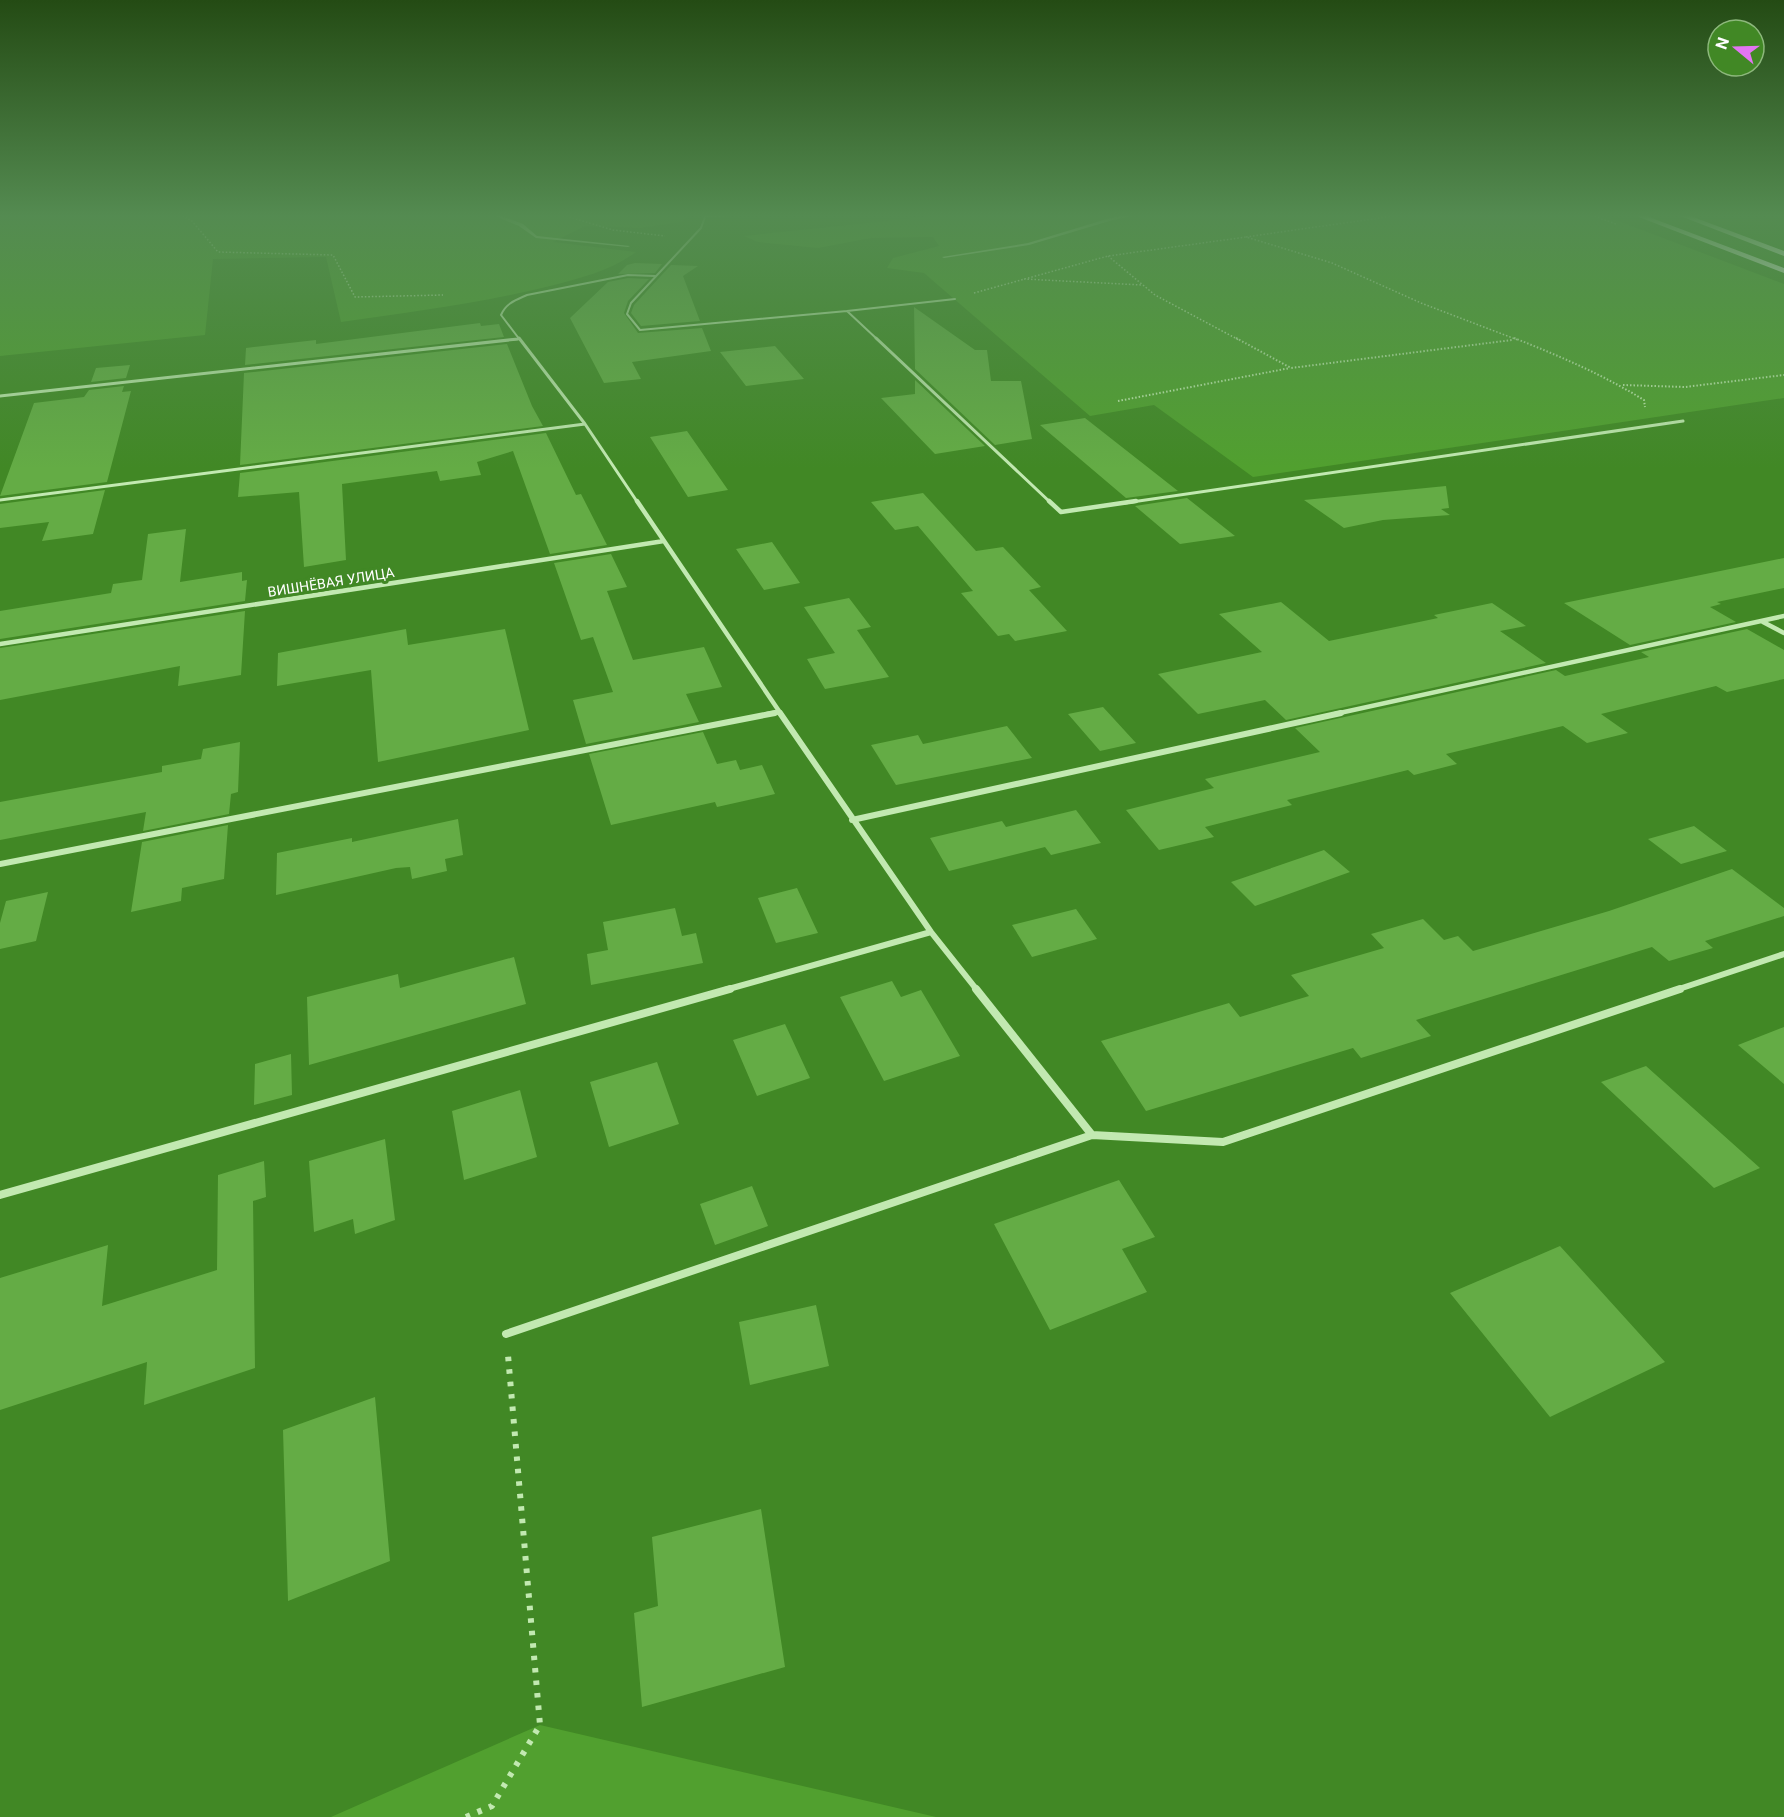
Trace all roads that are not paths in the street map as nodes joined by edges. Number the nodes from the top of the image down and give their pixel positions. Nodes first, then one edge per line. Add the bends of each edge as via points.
1 (523, 299) edge
2 (635, 299) edge
3 (955, 299) dead end
4 (847, 311) junction
5 (518, 339) junction
6 (0, 396) edge
7 (1683, 421) dead end
8 (585, 424) junction
9 (0, 500) edge
10 (664, 541) junction
11 (1784, 616) edge
12 (1762, 621) junction
13 (1784, 633) edge
14 (0, 644) edge
15 (779, 712) junction
16 (852, 820) junction
17 (0, 864) edge
18 (931, 932) junction
19 (1784, 954) edge
20 (1092, 1135) junction
21 (0, 1195) edge
22 (506, 1334) road end

1 - 5 street via 513,301 501,315
2 - 4 street via 627,315 640,330
3 - 4 street
4 - 7 street via 1061,512
5 - 6 street
5 - 8 street
8 - 9 street
8 - 10 street
10 - 14 street, ВИШНЁВАЯ УЛИЦА
10 - 15 street
11 - 12 street
12 - 13 street
12 - 16 street
15 - 16 street
15 - 17 street
16 - 18 street
18 - 20 street
18 - 21 street
19 - 20 street via 1223,1142
20 - 22 street

